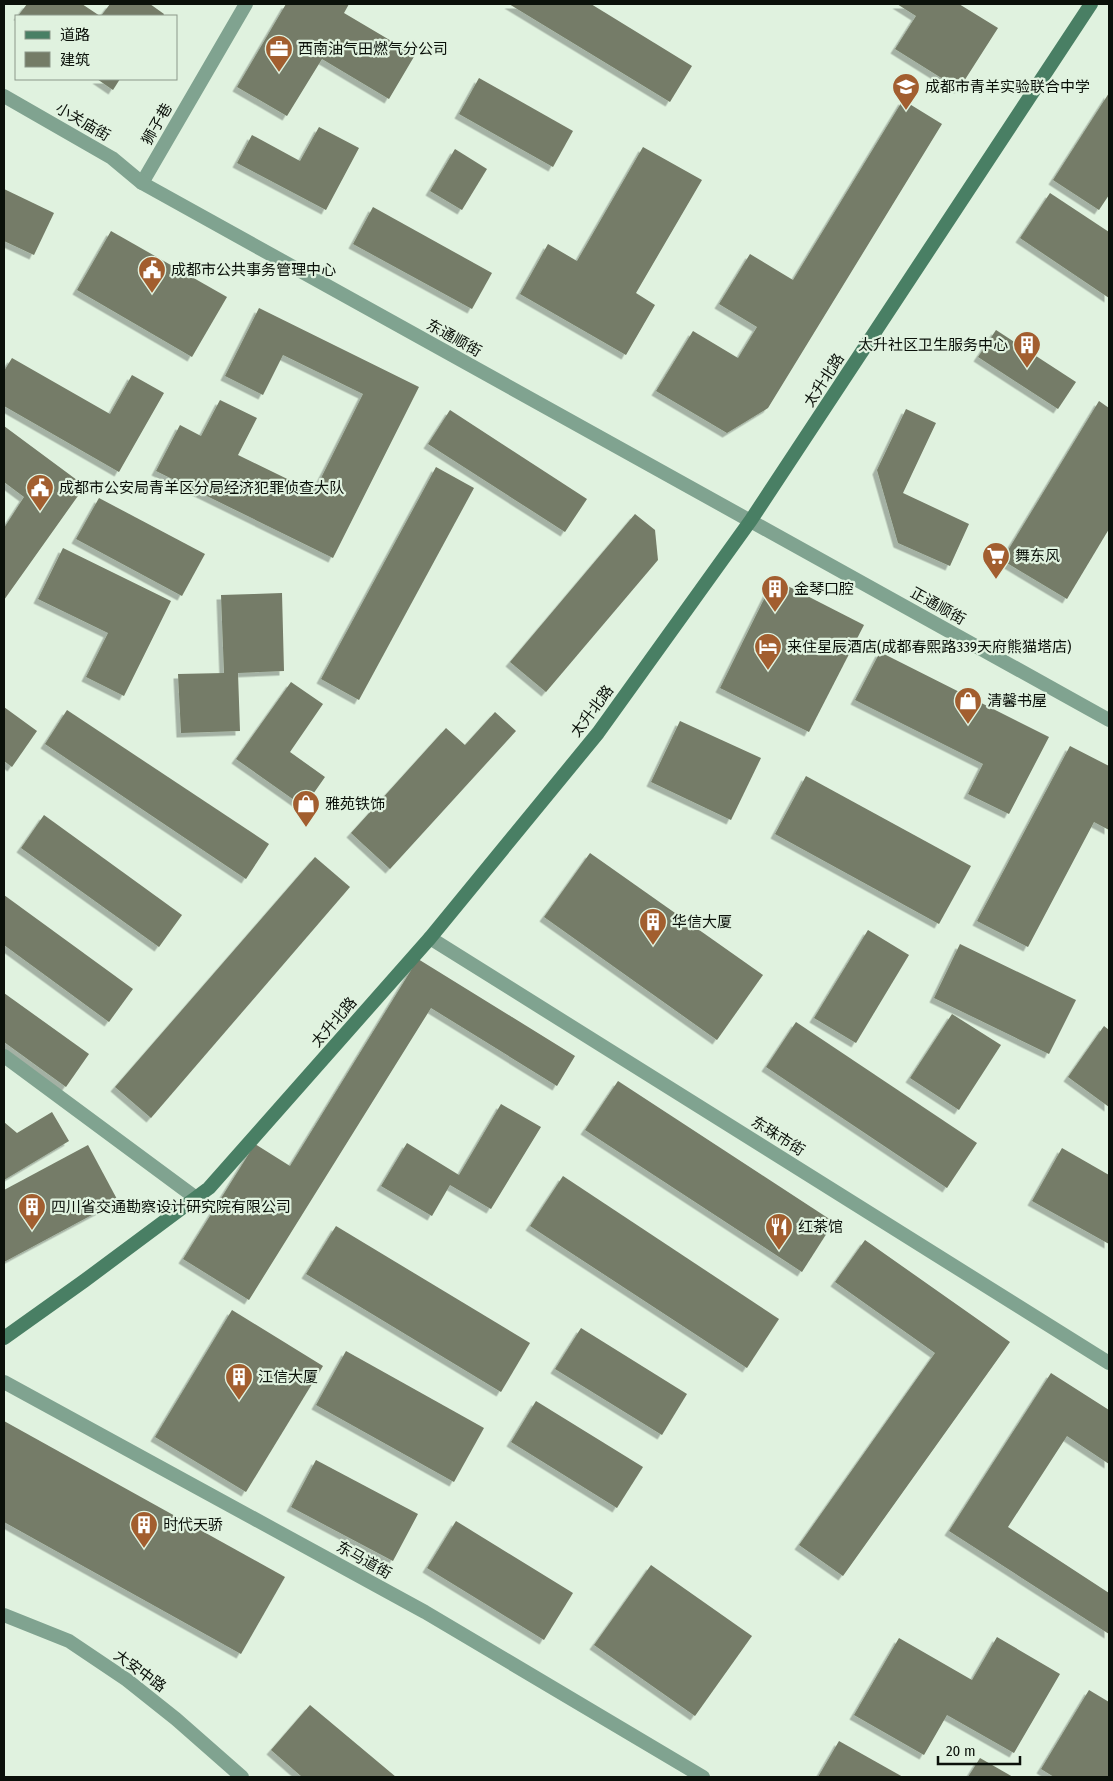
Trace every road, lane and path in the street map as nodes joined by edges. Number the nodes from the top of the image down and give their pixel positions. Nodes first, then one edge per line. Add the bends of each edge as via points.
1 (246, 4) edge
2 (1091, 4) edge
3 (4, 96) edge
4 (142, 183) junction
5 (751, 520) junction
6 (1109, 720) edge
7 (430, 938) junction
8 (4, 1056) edge
9 (196, 1198) junction
10 (4, 1338) edge
11 (1109, 1363) edge
12 (4, 1382) edge
13 (4, 1615) edge
14 (242, 1777) edge
15 (703, 1777) edge

1 - 4 street, 狮子巷
2 - 5 main road, 太升北路
3 - 4 street, 小关庙街 via 112,158
4 - 5 street, 东通顺街
5 - 6 street, 正通顺街
5 - 7 main road, 太升北路 via 598,733
7 - 9 main road, 太升北路 via 209,1188
7 - 11 street, 东珠市街
8 - 9 street
9 - 10 main road, 太升北路
12 - 15 street, 东马道街 via 425,1612
13 - 14 street, 大安中路 via 69,1641 127,1680

